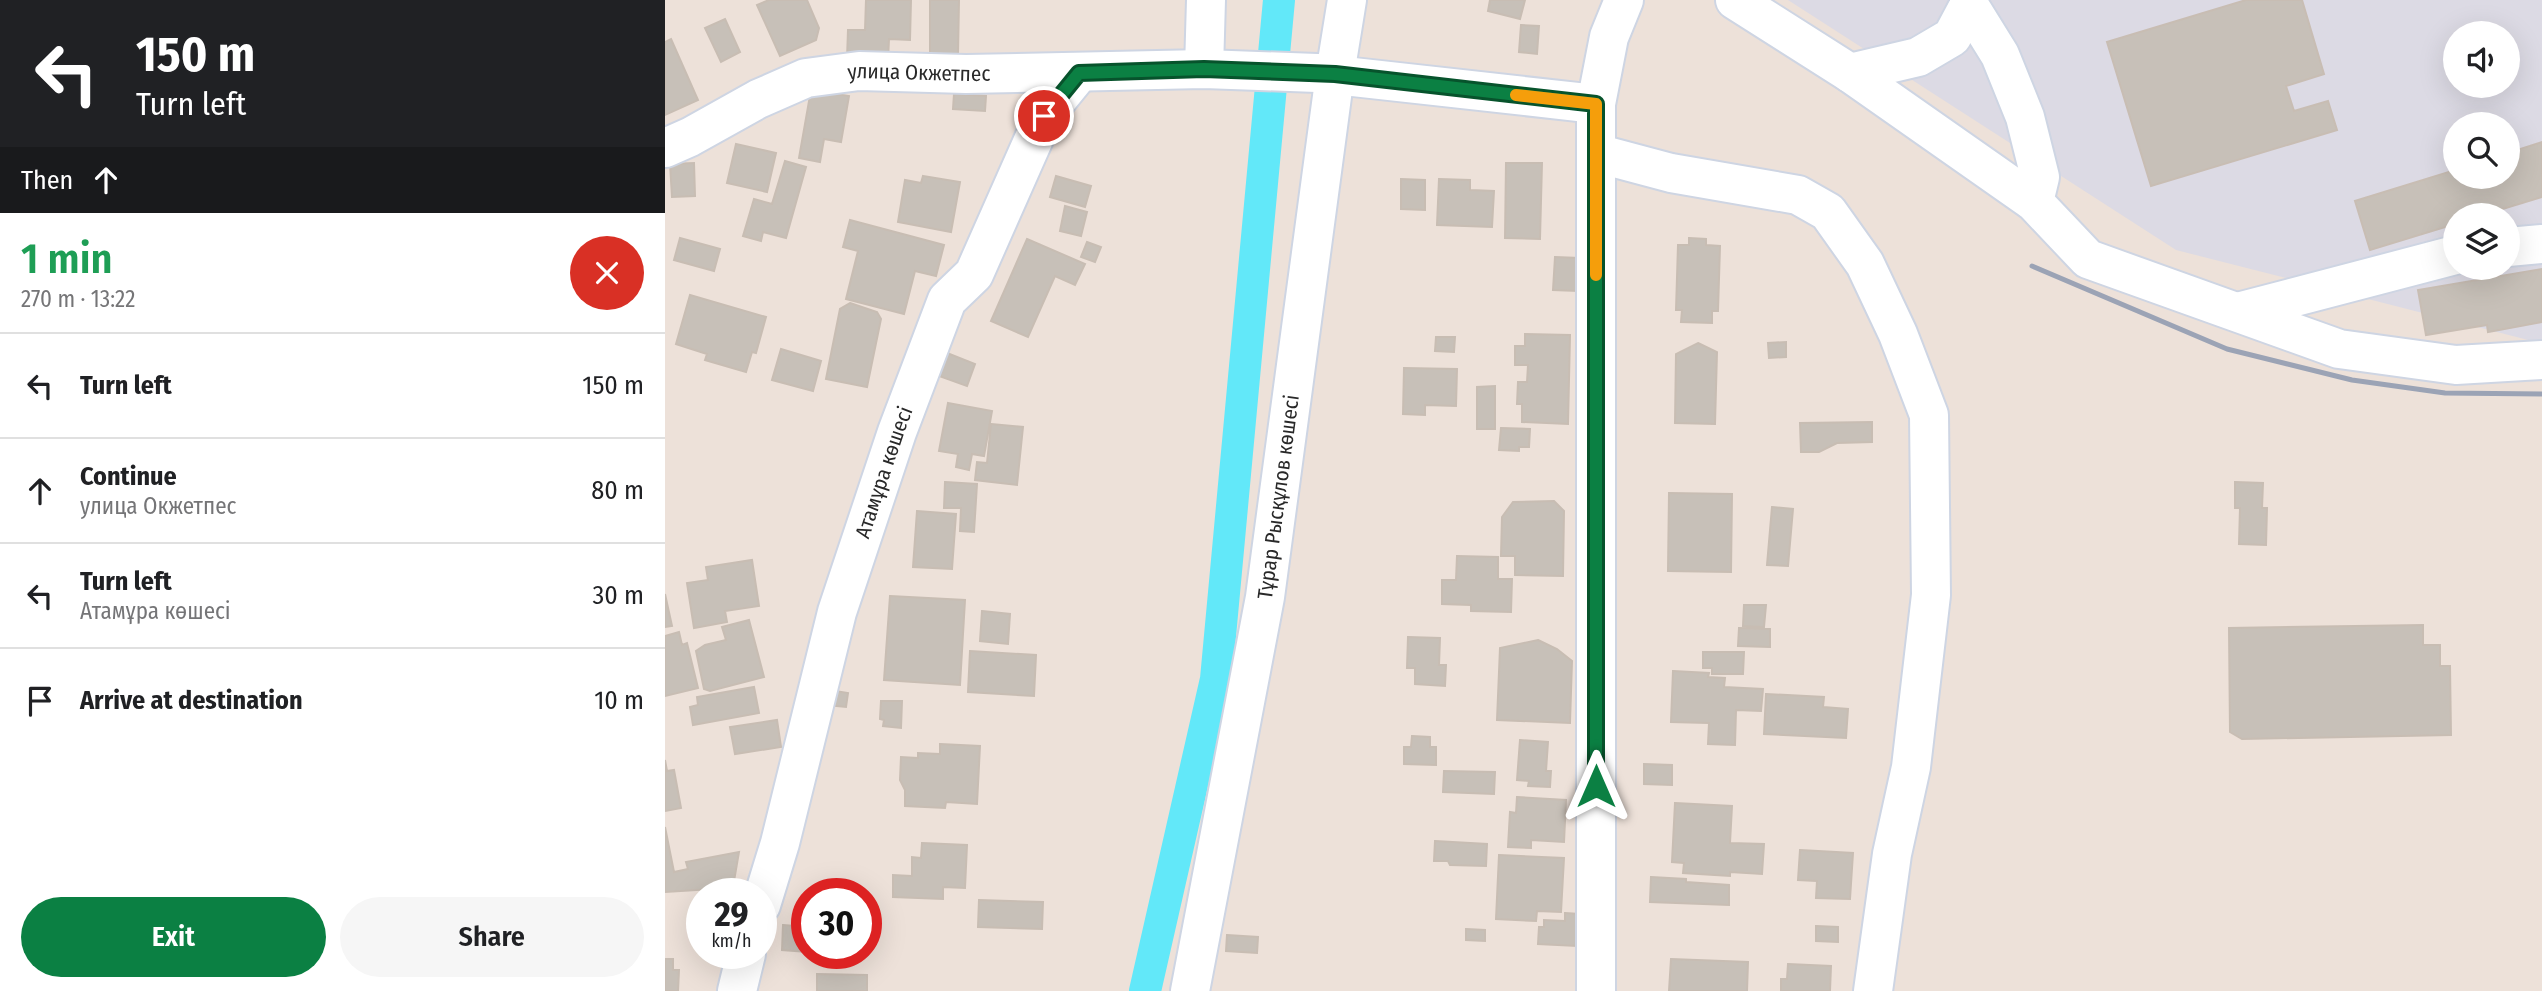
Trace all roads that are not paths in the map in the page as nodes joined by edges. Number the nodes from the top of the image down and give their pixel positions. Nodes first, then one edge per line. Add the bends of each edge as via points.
1 (1206, 0) edge
2 (1347, 0) edge
3 (1624, 0) edge
4 (1735, 0) edge
5 (1969, 2) edge
6 (1217, 69) junction
7 (1079, 73) junction
8 (1850, 73) junction
9 (1326, 74) junction
10 (1596, 104) junction
11 (665, 148) edge
12 (1596, 153) junction
13 (2034, 202) junction
14 (2542, 244) edge
15 (2520, 246) edge
16 (2443, 258) edge
17 (2238, 312) junction
18 (2542, 360) edge
19 (769, 878) edge
20 (742, 969) edge
21 (737, 991) edge
22 (1190, 991) edge
23 (1596, 991) edge
24 (1874, 991) edge

1 - 6 street
2 - 9 street, Тұрар Рысқұлов көшесі
3 - 10 street via 1609,37
4 - 8 street
5 - 8 street via 1952,37 1918,57
5 - 13 street via 2000,55 2025,117 2039,177
6 - 7 street, улица Окжетпес
6 - 9 street, улица Окжетпес
7 - 11 street, улица Окжетпес via 859,71 806,78
7 - 19 street, Атамұра көшесі via 1044,116 974,274 947,299 837,612
8 - 13 street
9 - 10 street, улица Окжетпес
9 - 22 street, Тұрар Рысқұлов көшесі via 1265,597
10 - 12 street
12 - 23 street
12 - 24 street via 1671,173 1798,195 1828,212 1865,264 1929,415 1931,594 1911,767 1892,854
13 - 17 street via 2088,259
14 - 15 street
16 - 17 street
17 - 18 street via 2339,349 2456,365
20 - 21 street

